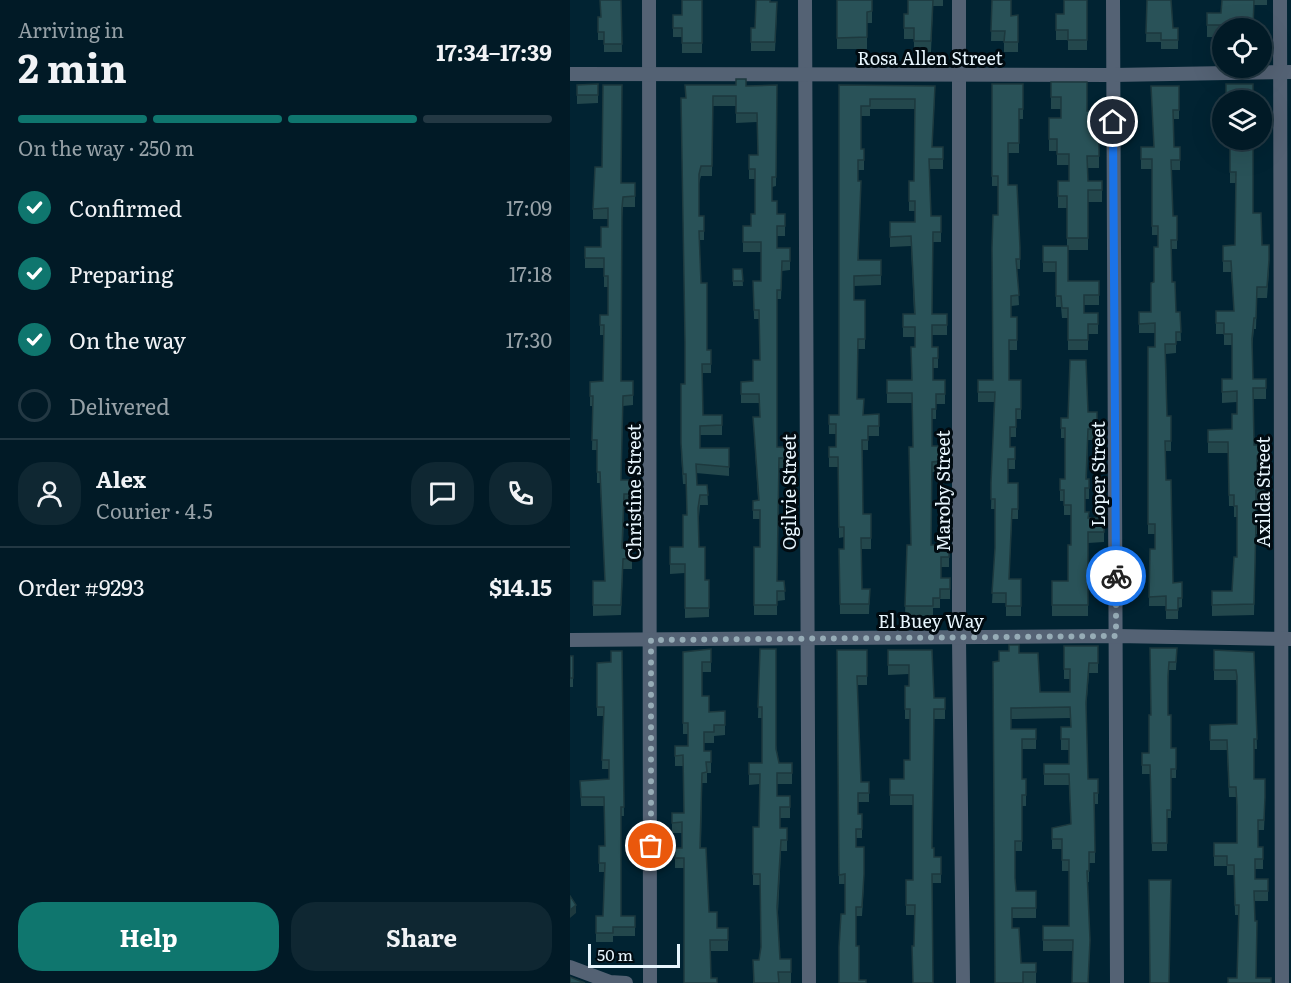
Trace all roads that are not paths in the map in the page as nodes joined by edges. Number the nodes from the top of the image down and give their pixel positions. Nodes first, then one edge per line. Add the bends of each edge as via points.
1 (649, 0) edge
2 (805, 0) edge
3 (959, 0) edge
4 (1113, 0) edge
5 (1280, 0) edge
6 (1286, 72) edge
7 (570, 74) edge
8 (649, 74) junction
9 (960, 74) junction
10 (805, 75) junction
11 (1113, 75) junction
12 (1116, 636) junction
13 (806, 637) junction
14 (959, 639) junction
15 (1287, 639) edge
16 (570, 640) edge
17 (651, 640) junction
18 (570, 967) edge
19 (626, 983) edge
20 (650, 983) edge
21 (809, 983) edge
22 (963, 983) edge
23 (1117, 983) edge
24 (1282, 983) edge

1 - 8 street, Christine Street
2 - 10 street, Ogilvie Street
3 - 9 street, Maroby Street
4 - 11 street, Loper Street
5 - 6 street, Axilda Street
6 - 11 street, Rosa Allen Street
6 - 15 street, Axilda Street via 1279,507
7 - 8 street, Rosa Allen Street
8 - 10 street, Rosa Allen Street
8 - 17 street, Christine Street
9 - 10 street, Rosa Allen Street
9 - 11 street, Rosa Allen Street
9 - 14 street, Maroby Street
10 - 13 street, Ogilvie Street
11 - 12 street, Loper Street
12 - 14 street, El Buey Way
12 - 15 street, El Buey Way
12 - 23 street, Loper Street
13 - 14 street, El Buey Way
13 - 17 street, El Buey Way
13 - 21 street, Ogilvie Street
14 - 22 street, Maroby Street
15 - 24 street, Axilda Street
16 - 17 street, El Buey Way
17 - 20 street, Christine Street
18 - 19 street via 610,982

